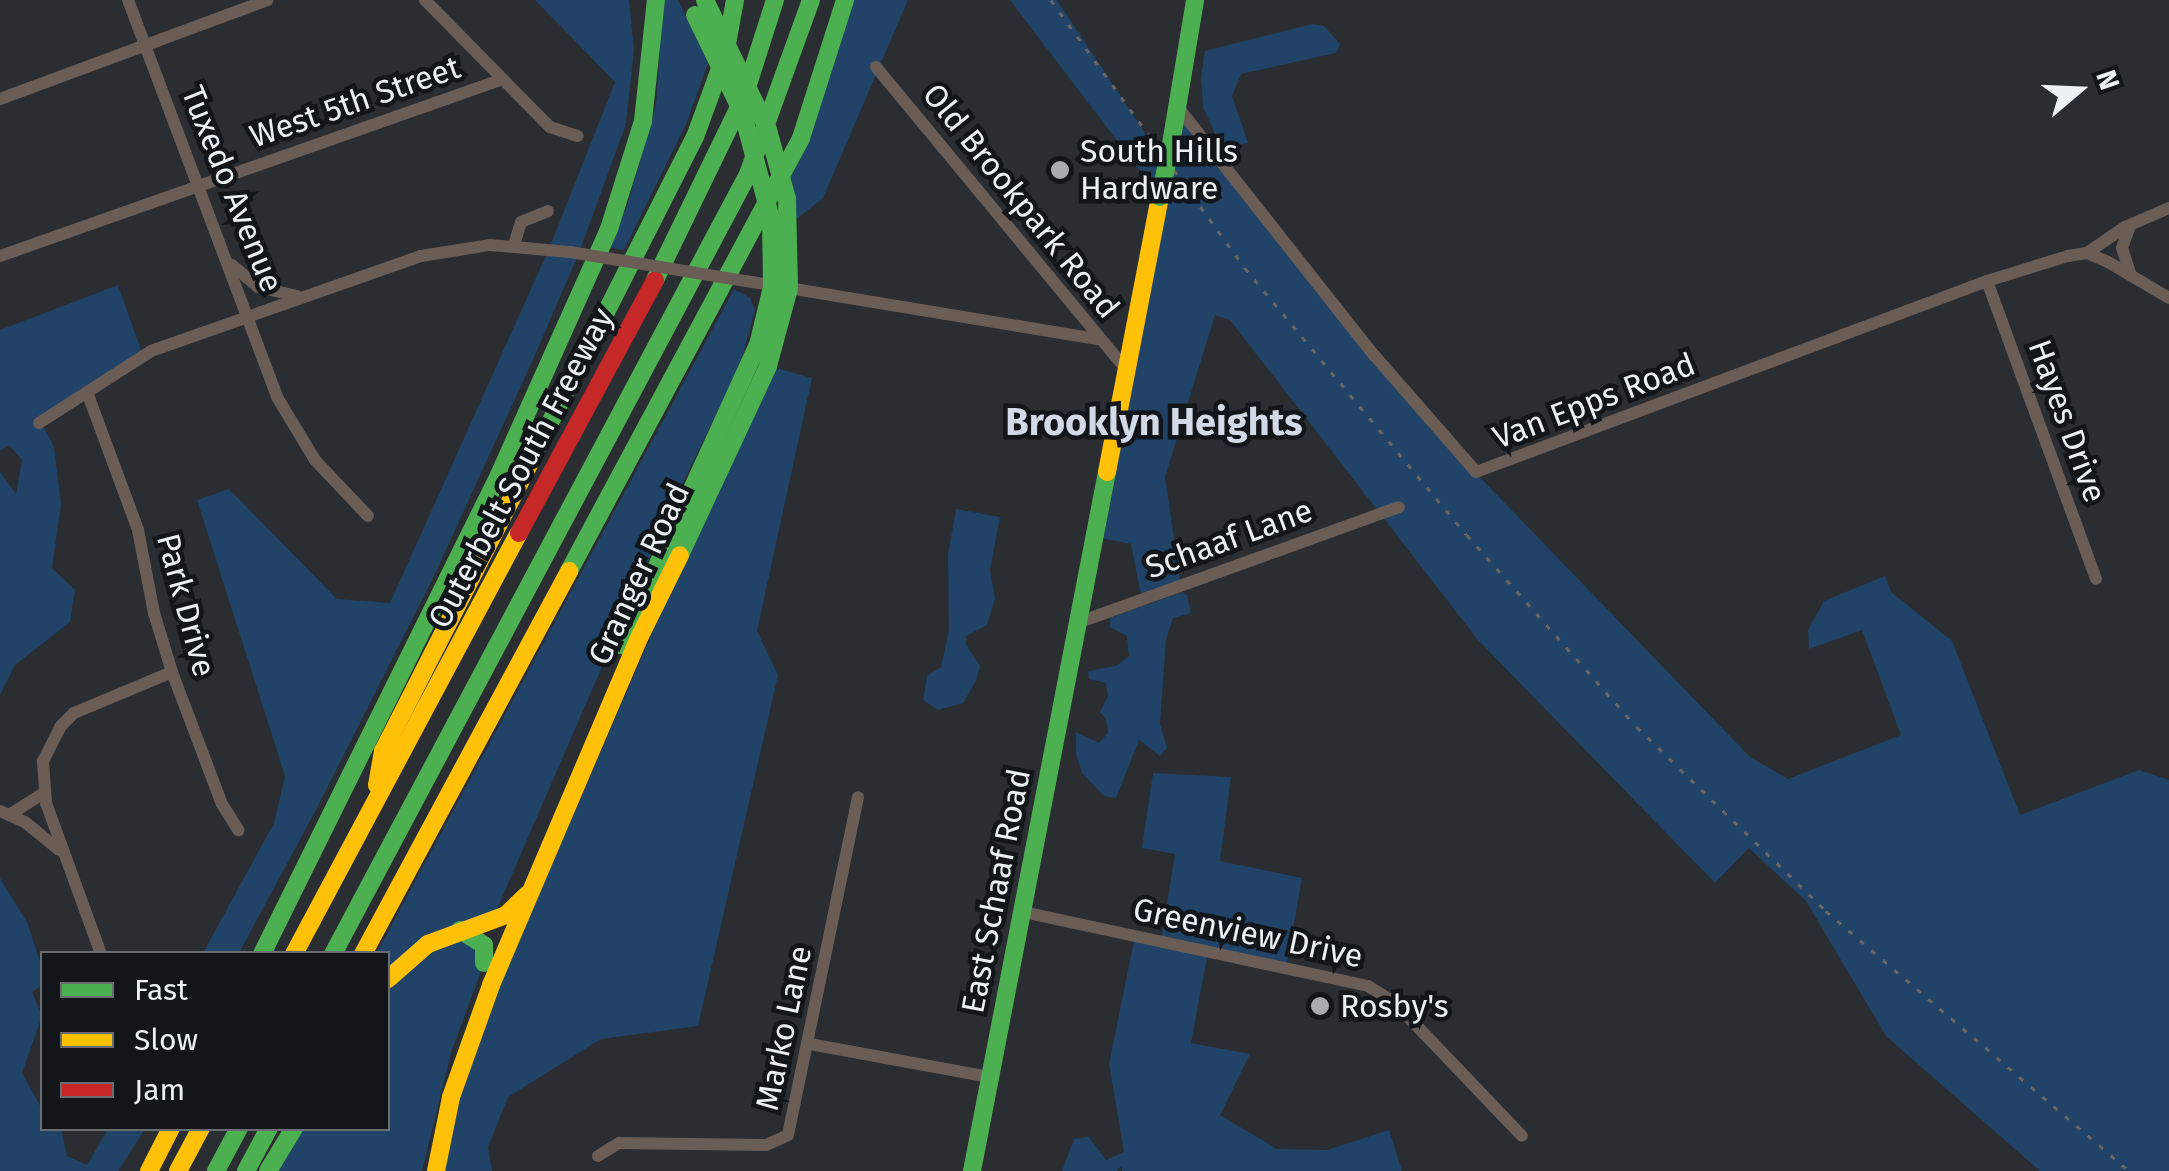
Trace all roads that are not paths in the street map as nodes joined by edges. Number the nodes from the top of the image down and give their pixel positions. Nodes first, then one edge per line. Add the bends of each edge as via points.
1 (128, 0) edge
2 (268, 0) edge
3 (425, 0) edge
4 (656, 0) edge
5 (735, 0) edge
6 (775, 0) edge
7 (810, 0) edge
8 (846, 0) edge
9 (1195, 0) edge
10 (696, 5) edge
11 (144, 46) junction
12 (876, 67) dead end
13 (502, 80) junction
14 (0, 99) edge
15 (1177, 106) junction
16 (578, 136) dead end
17 (199, 186) junction
18 (2169, 208) edge
19 (548, 211) dead end
20 (2131, 224) junction
21 (514, 246) junction
22 (224, 252) junction
23 (2086, 253) junction
24 (0, 256) edge
25 (2132, 274) junction
26 (1986, 281) junction
27 (781, 288) junction
28 (309, 294) junction
29 (2169, 298) edge
30 (247, 315) junction
31 (1098, 339) junction
32 (1125, 368) junction
33 (87, 392) junction
34 (39, 424) dead end
35 (1399, 507) dead end
36 (368, 516) dead end
37 (2096, 579) dead end
38 (1078, 623) junction
39 (172, 672) junction
40 (44, 793) junction
41 (858, 798) dead end
42 (372, 808) junction
43 (4, 813) edge
44 (238, 830) dead end
45 (64, 855) junction
46 (528, 894) junction
47 (1023, 912) junction
48 (506, 915) junction
49 (460, 930) junction
50 (100, 951) edge
51 (263, 951) edge
52 (296, 951) edge
53 (335, 951) edge
54 (366, 951) edge
55 (484, 963) junction
56 (390, 977) edge
57 (810, 1044) junction
58 (990, 1077) junction
59 (169, 1131) edge
60 (199, 1131) edge
61 (237, 1131) edge
62 (267, 1131) edge
63 (292, 1131) edge
64 (1522, 1136) dead end
65 (598, 1156) dead end
66 (149, 1171) edge
67 (178, 1171) edge
68 (216, 1171) edge
69 (246, 1171) edge
70 (268, 1171) edge
71 (422, 1171) edge
72 (436, 1171) edge
73 (972, 1171) edge

1 - 11 street, Tuxedo Avenue
2 - 11 street
3 - 13 street
4 - 51 main road via 638,143 608,229 500,474
5 - 42 main road via 725,56 695,137 383,751
6 - 42 main road, Outerbelt South Freeway via 744,97 684,227
7 - 53 main road, Outerbelt South Freeway via 748,174
8 - 54 main road via 814,103 774,191
9 - 15 main road, East Schaaf Road
10 - 27 main road, Granger Road, bridge via 742,114 771,219
10 - 27 main road, Granger Road, bridge via 768,130 787,200
11 - 14 street
11 - 17 street, Tuxedo Avenue
12 - 31 street, Old Brookpark Road
13 - 16 street via 550,128
13 - 17 street, West 5th Street
15 - 26 street, Van Epps Road via 1374,356 1476,472
15 - 32 main road, East Schaaf Road, bridge
17 - 22 street, Tuxedo Avenue
17 - 24 street, West 5th Street
18 - 20 street, Van Epps Road
19 - 21 street via 521,222
20 - 23 street, Van Epps Road
20 - 25 street via 2122,248
21 - 27 street, Tuxedo Avenue, bridge
21 - 28 street, Tuxedo Avenue via 421,256
22 - 28 street via 258,286
22 - 30 street, Tuxedo Avenue
23 - 25 street
23 - 26 street, Van Epps Road
25 - 29 street
26 - 37 street, Hayes Drive
27 - 31 street, Tuxedo Avenue
27 - 46 main road, Granger Road via 774,348 740,432 640,636
27 - 48 main road, Granger Road
28 - 30 street, Tuxedo Avenue
30 - 33 street via 151,351
30 - 36 street via 288,421
31 - 32 street, Old Brookpark Road
32 - 38 main road, East Schaaf Road
33 - 34 street
33 - 39 street, Park Drive via 138,530
35 - 38 street, Schaaf Lane
38 - 47 main road, East Schaaf Road
39 - 40 street via 94,702 60,726 44,762
39 - 44 street, Park Drive
40 - 43 street
40 - 45 street
41 - 57 street, Marko Lane
42 - 52 main road, Outerbelt South Freeway
43 - 45 street
45 - 50 street
46 - 48 main road
46 - 72 main road, Granger Road via 462,1063
47 - 58 main road, East Schaaf Road
47 - 64 street, Greenview Drive via 1368,986 1394,1002
48 - 49 main road
48 - 55 main road, Granger Road
49 - 55 main road via 484,945
49 - 56 main road via 428,944
55 - 71 main road, Granger Road via 451,1052
57 - 58 street
57 - 65 street, Marko Lane via 793,1126 775,1144 619,1143
58 - 73 main road, East Schaaf Road
59 - 66 main road
60 - 67 main road
61 - 68 main road
62 - 69 main road
63 - 70 main road

